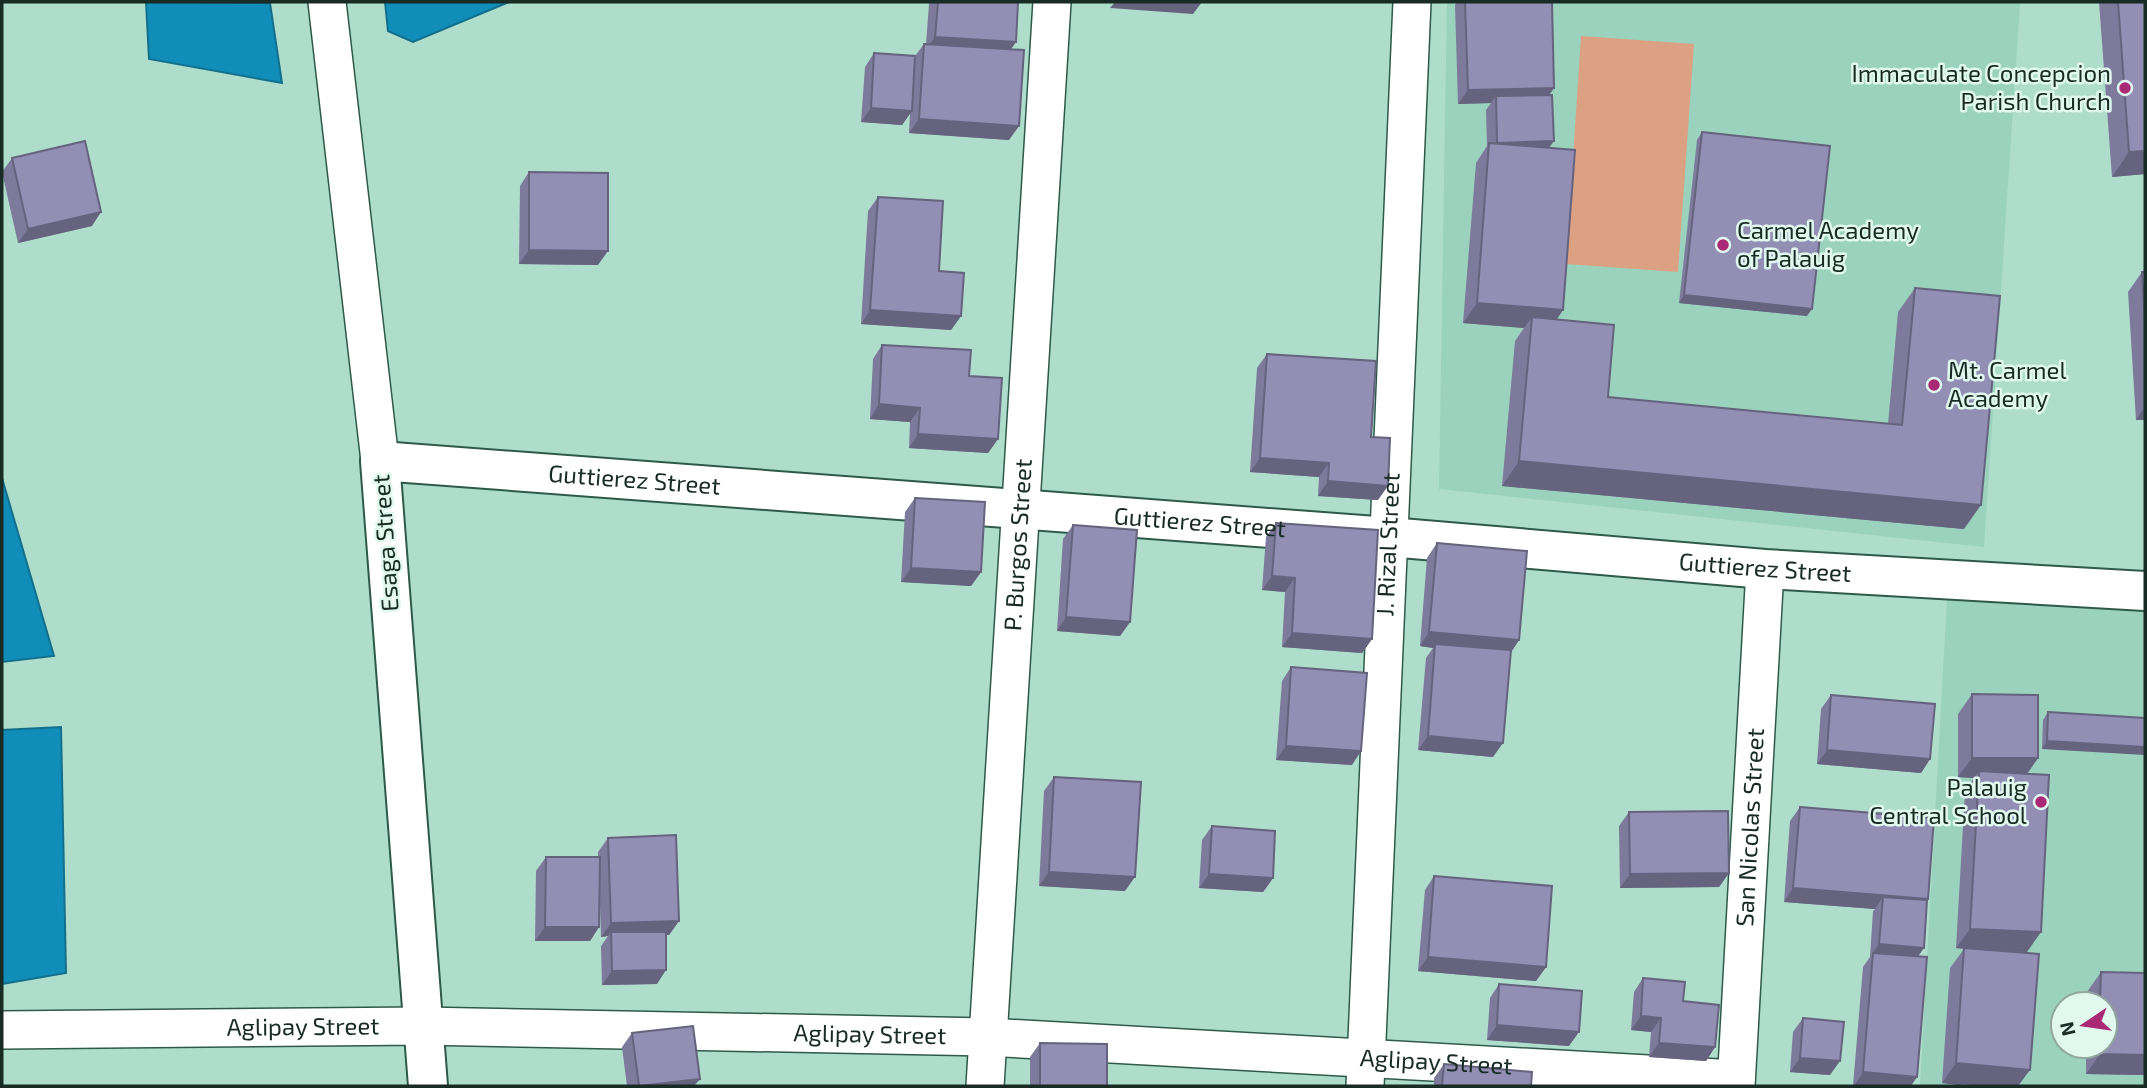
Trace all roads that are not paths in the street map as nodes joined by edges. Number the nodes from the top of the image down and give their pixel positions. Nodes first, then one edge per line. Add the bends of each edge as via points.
1 (327, 2) edge
2 (1052, 2) edge
3 (1412, 2) edge
4 (380, 461) junction
5 (1023, 509) junction
6 (1389, 537) junction
7 (1765, 569) junction
8 (2145, 591) edge
9 (422, 1026) junction
10 (2, 1030) edge
11 (988, 1037) junction
12 (1365, 1071) edge
13 (1736, 1082) edge
14 (428, 1086) edge
15 (985, 1086) edge

1 - 4 street, Esaga Street
2 - 5 street, P. Burgos Street
3 - 6 street, J. Rizal Street
4 - 5 street, Guttierez Street
4 - 9 street, Esaga Street
5 - 6 street, Guttierez Street
5 - 11 street, P. Burgos Street
6 - 7 street, Guttierez Street
6 - 12 street, J. Rizal Street
7 - 8 street, Guttierez Street
7 - 13 street, San Nicolas Street
9 - 10 street, Aglipay Street
9 - 11 street, Aglipay Street
9 - 14 street, Esaga Street
11 - 12 street, Aglipay Street
11 - 15 street, P. Burgos Street
12 - 13 street, Aglipay Street

